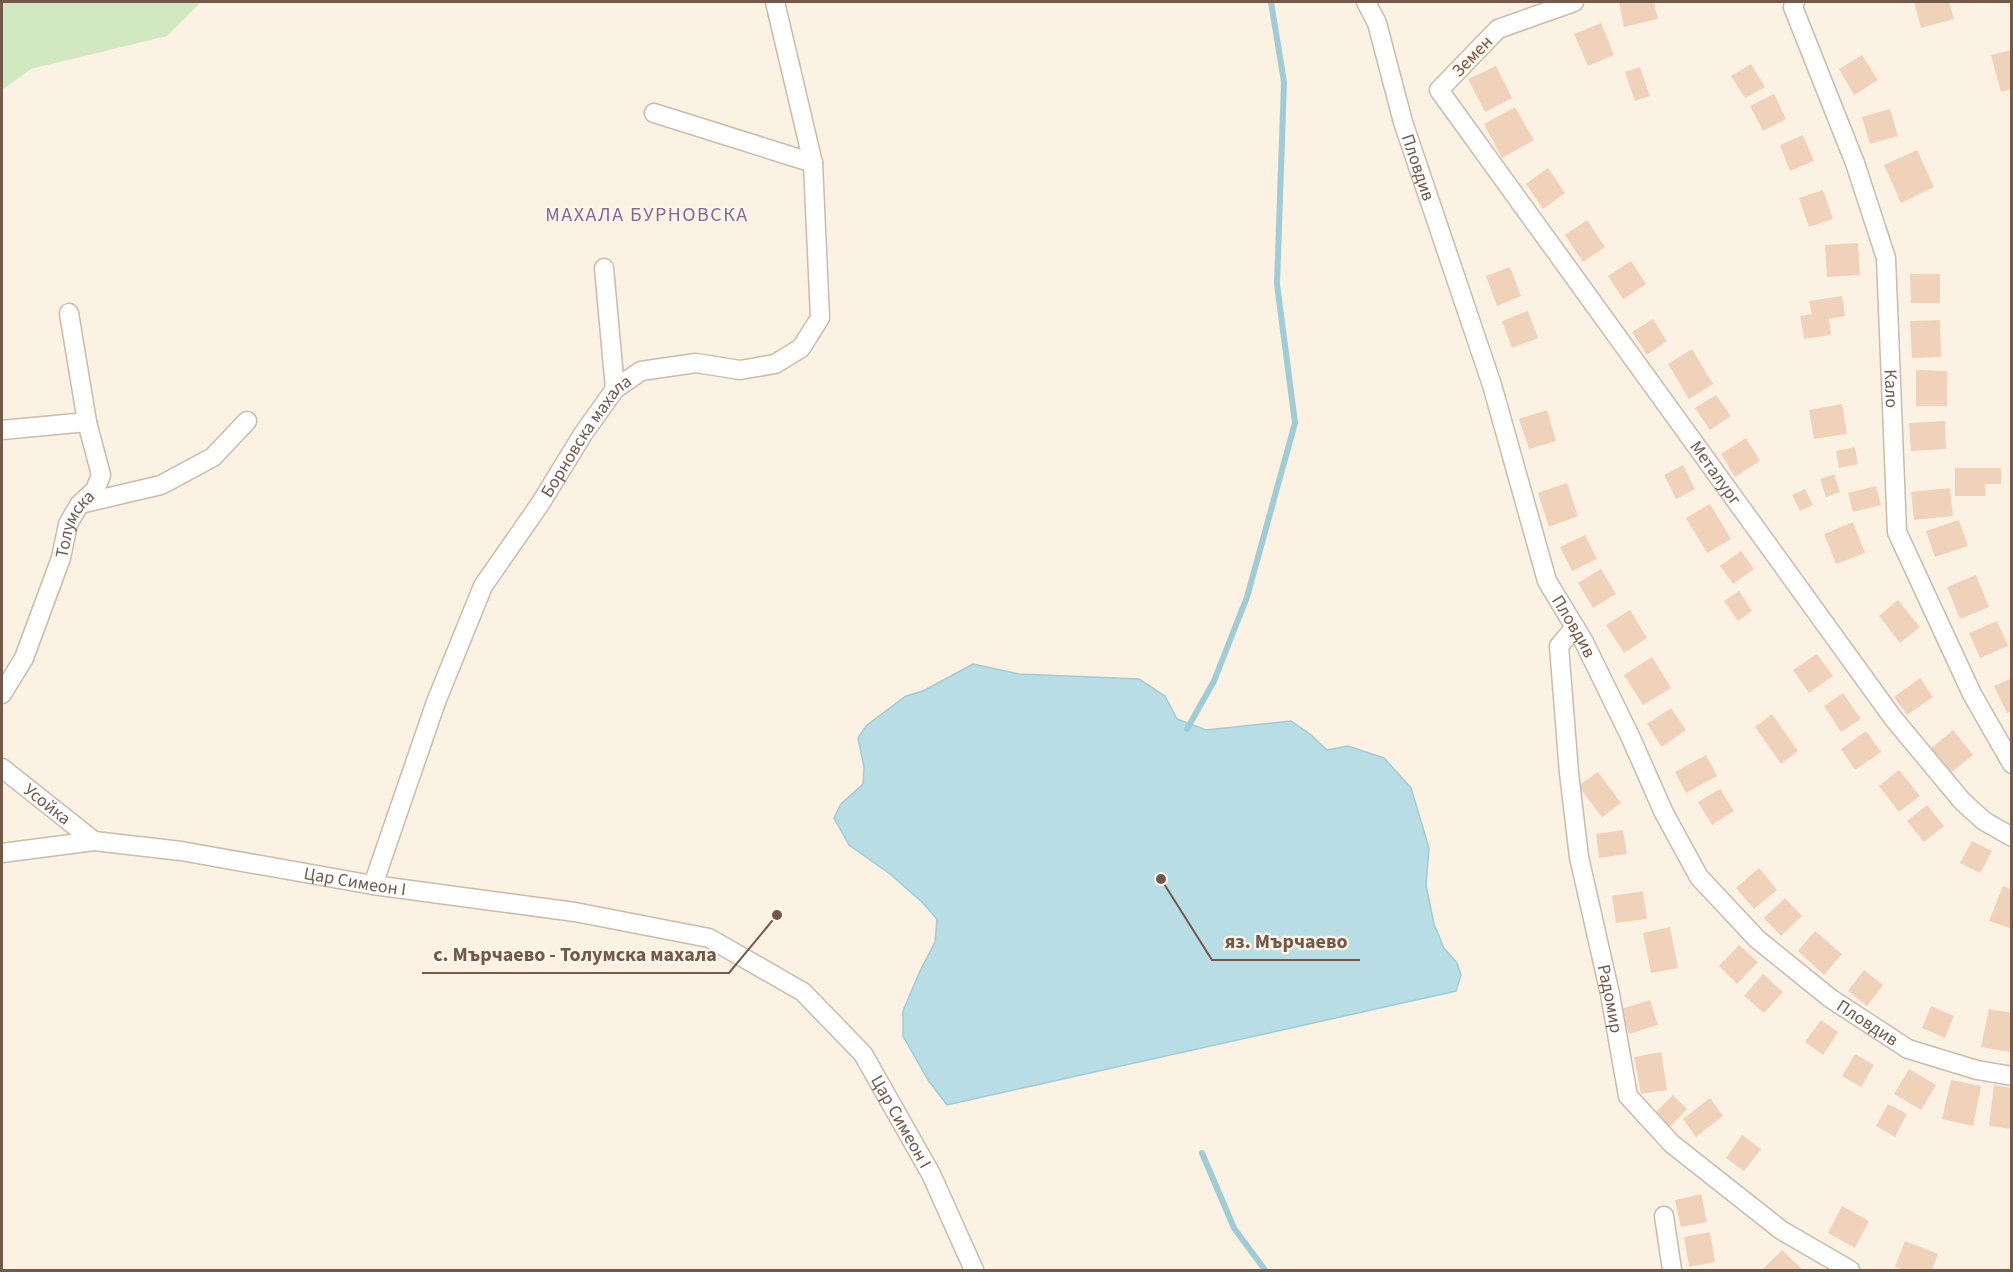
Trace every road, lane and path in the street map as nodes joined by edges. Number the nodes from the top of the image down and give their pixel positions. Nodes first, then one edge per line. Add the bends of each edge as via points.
1 (775, 2) edge
2 (1366, 2) edge
3 (1574, 2) edge
4 (1795, 2) edge
5 (1439, 90) joint
6 (654, 113) dead end
7 (813, 163) junction
8 (604, 268) dead end
9 (69, 313) dead end
10 (615, 389) junction
11 (247, 421) dead end
12 (87, 422) junction
13 (2, 430) edge
14 (79, 505) junction
15 (1575, 627) junction
16 (2, 694) edge
17 (2012, 764) edge
18 (2, 768) edge
19 (2012, 837) edge
20 (94, 841) junction
21 (2, 853) edge
22 (373, 885) junction
23 (2012, 1076) edge
24 (1664, 1216) dead end
25 (974, 1270) edge
26 (1672, 1270) edge
27 (1850, 1270) edge

1 - 7 street, Борновска махала
2 - 15 street, Пловдив via 1377,22 1404,122 1492,385 1547,581
3 - 5 street, Земен via 1498,29
4 - 17 street, Кало via 1793,7 1855,163 1886,258 1897,532 1972,694
5 - 19 street, Металург via 1893,718 1962,801 1984,821
6 - 7 street
7 - 10 street, Борновска махала via 820,318 801,348 776,364 740,370 696,363 641,371
8 - 10 street
9 - 12 street, Толумска
10 - 22 street, Борновска махала via 483,586 436,702
11 - 14 street via 213,457 161,485
12 - 13 street
12 - 14 street, Толумска via 101,475 95,490
14 - 16 street, Толумска via 68,524 61,558 24,658
15 - 23 street, Пловдив via 1699,877 1757,939 1830,998 1908,1049
15 - 27 street, Радомир via 1559,646 1569,773 1579,857 1628,1096 1672,1144 1781,1230
18 - 20 street, Усойка
20 - 21 street, Цар Симеон I
20 - 22 street, Цар Симеон I via 181,851
22 - 25 street, Цар Симеон I via 574,912 709,938 803,992 863,1054 931,1173
24 - 26 street

